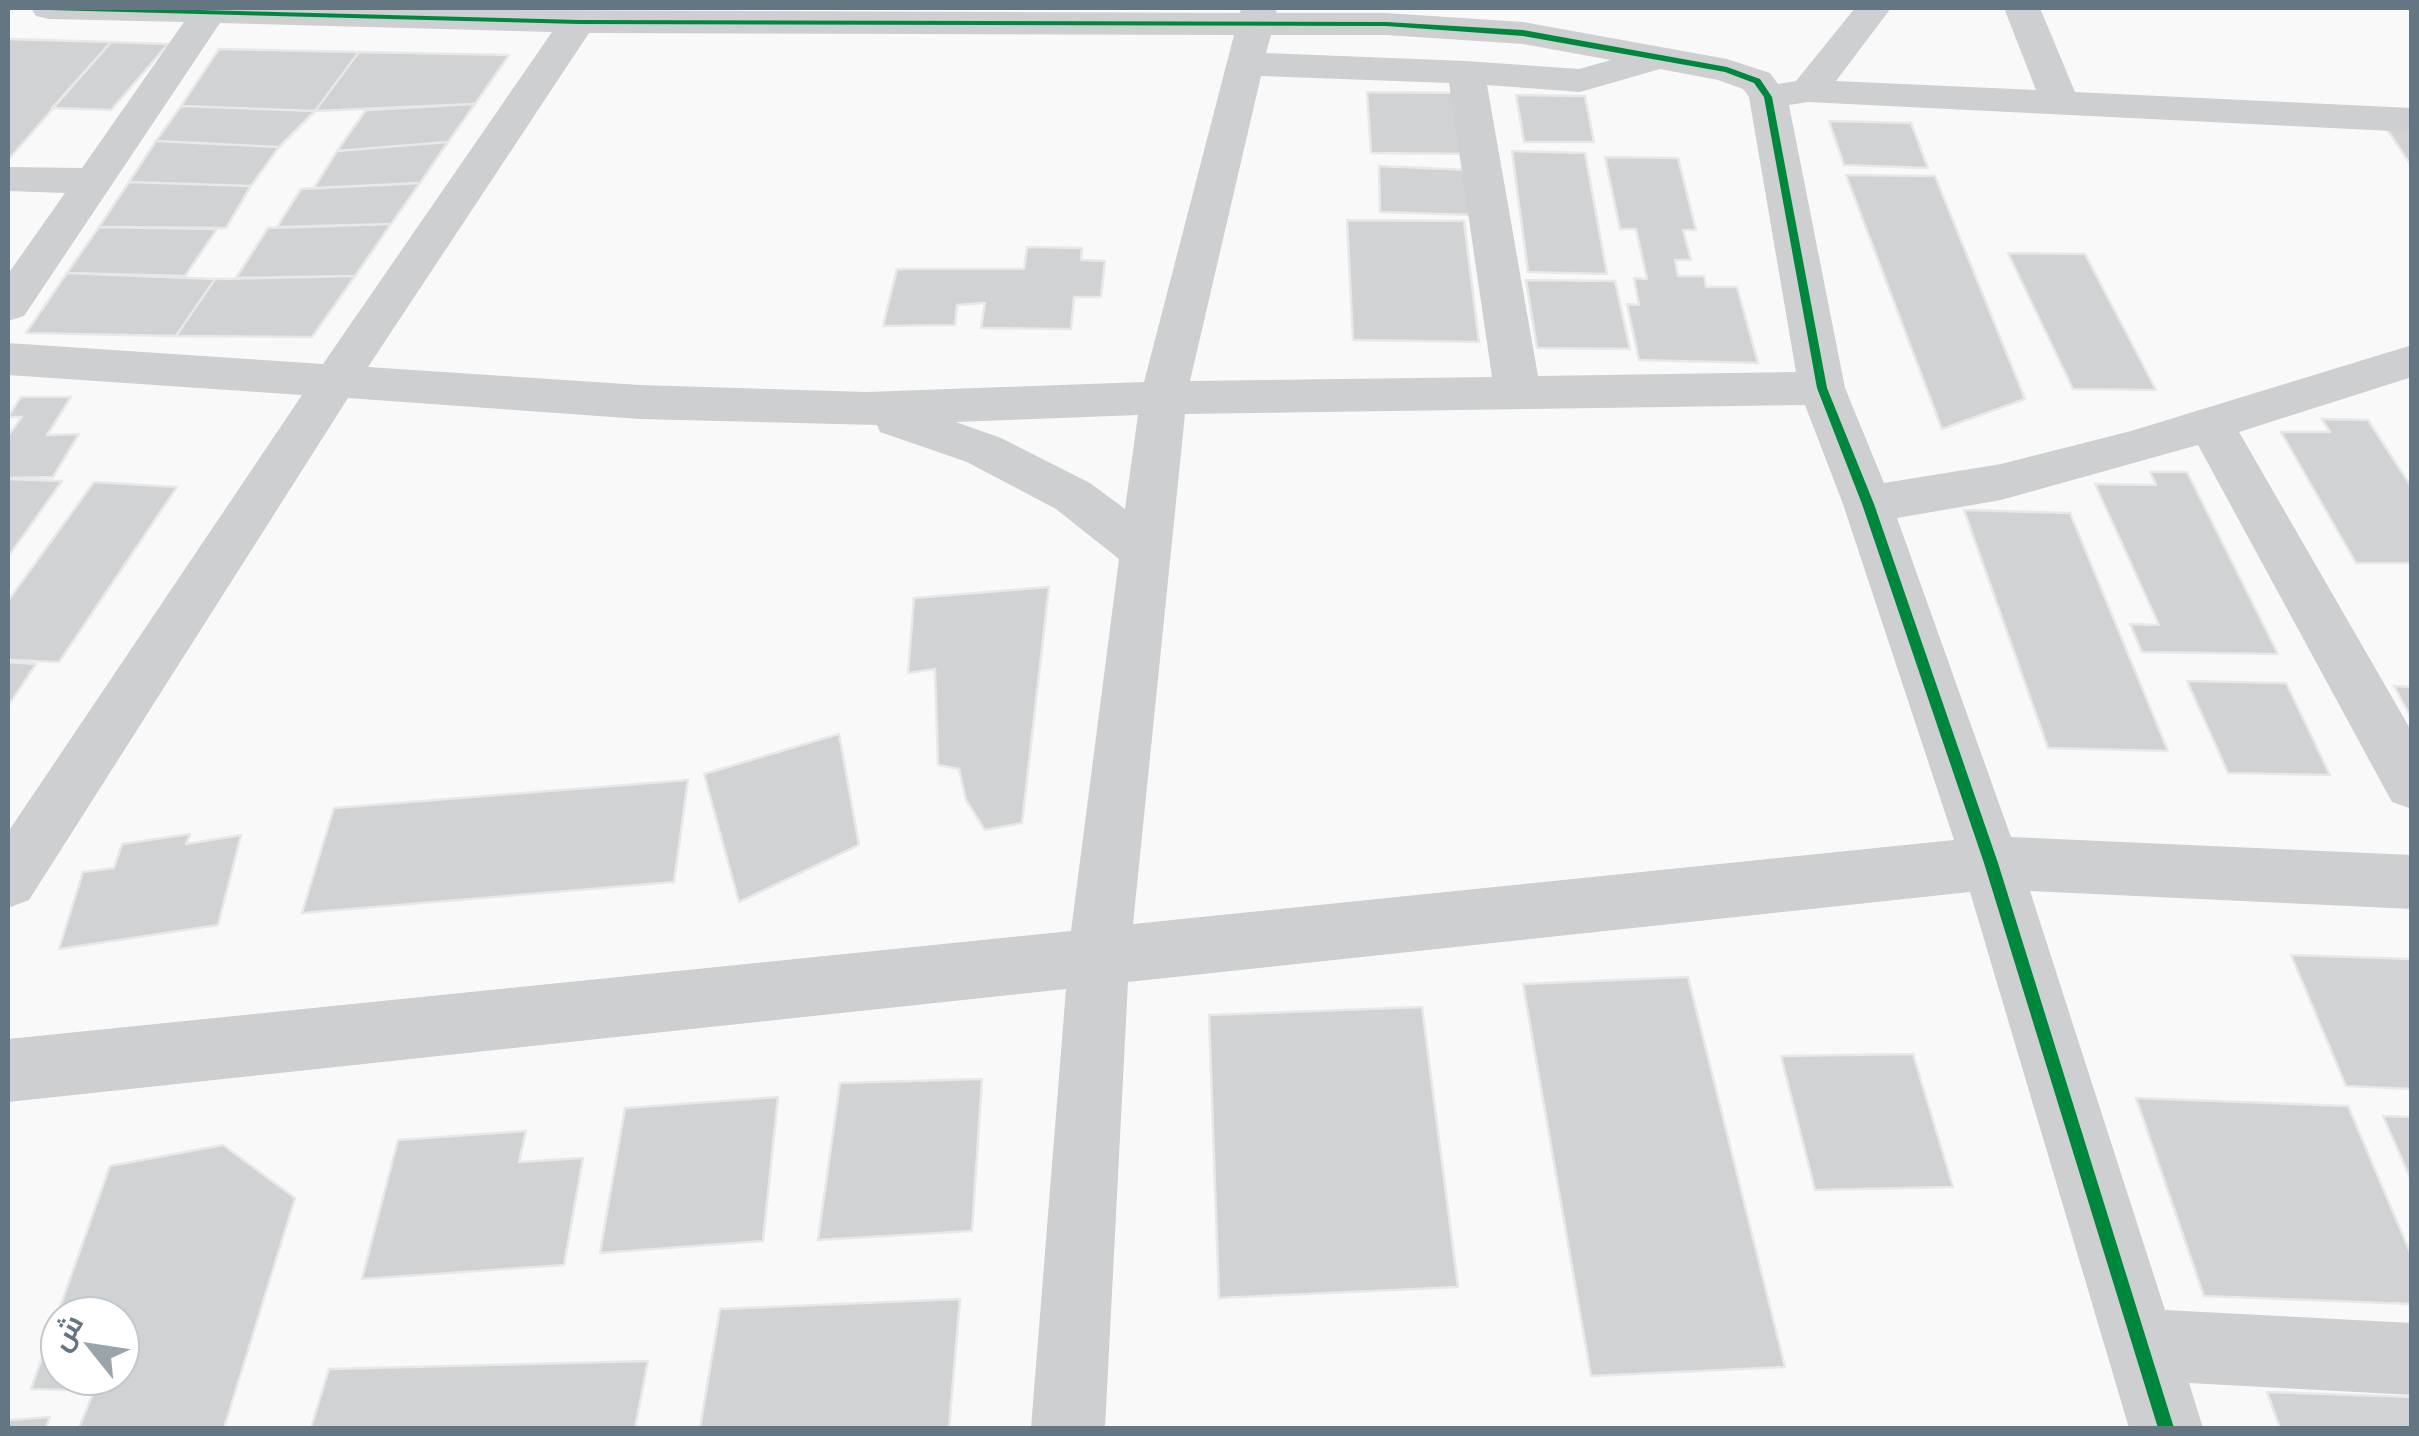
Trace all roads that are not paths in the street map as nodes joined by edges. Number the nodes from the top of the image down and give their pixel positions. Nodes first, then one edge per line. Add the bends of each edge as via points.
1 (49, 8) edge
2 (1873, 8) edge
3 (2022, 8) edge
4 (210, 12) junction
5 (583, 15) edge
6 (1255, 32) edge
7 (1657, 58) junction
8 (1466, 72) junction
9 (1788, 94) junction
10 (2061, 104) junction
11 (2412, 120) edge
12 (8, 179) edge
13 (94, 180) junction
14 (8, 306) edge
15 (8, 359) edge
16 (2412, 361) edge
17 (336, 380) junction
18 (1822, 388) junction
19 (1518, 393) junction
20 (1163, 398) junction
21 (866, 409) junction
22 (2212, 426) junction
23 (1868, 504) junction
24 (1146, 552) junction
25 (2412, 785) edge
26 (1991, 863) junction
27 (8, 880) edge
28 (2412, 882) edge
29 (1099, 955) junction
30 (8, 1071) edge
31 (2140, 1345) junction
32 (2412, 1358) edge
33 (1068, 1428) edge
34 (2166, 1428) edge

1 - 4 street
2 - 9 street
3 - 10 street
4 - 5 street
4 - 13 street
5 - 6 street
5 - 17 street
6 - 7 street via 1386,24 1523,33
6 - 8 street
6 - 20 street
7 - 8 street via 1580,81
7 - 9 street via 1727,70
8 - 19 street
9 - 10 street
9 - 18 street
10 - 11 street
12 - 13 street
13 - 14 street
15 - 17 street
16 - 22 street
17 - 21 street via 640,402
17 - 27 street
18 - 19 street
18 - 23 street
19 - 20 street
20 - 21 street
20 - 24 street
21 - 24 street via 984,450 1073,496
22 - 23 street via 2001,482
22 - 25 street
23 - 26 street
24 - 29 street
26 - 28 street
26 - 29 street
26 - 31 street
29 - 30 street
29 - 33 street
31 - 32 street
31 - 34 street

